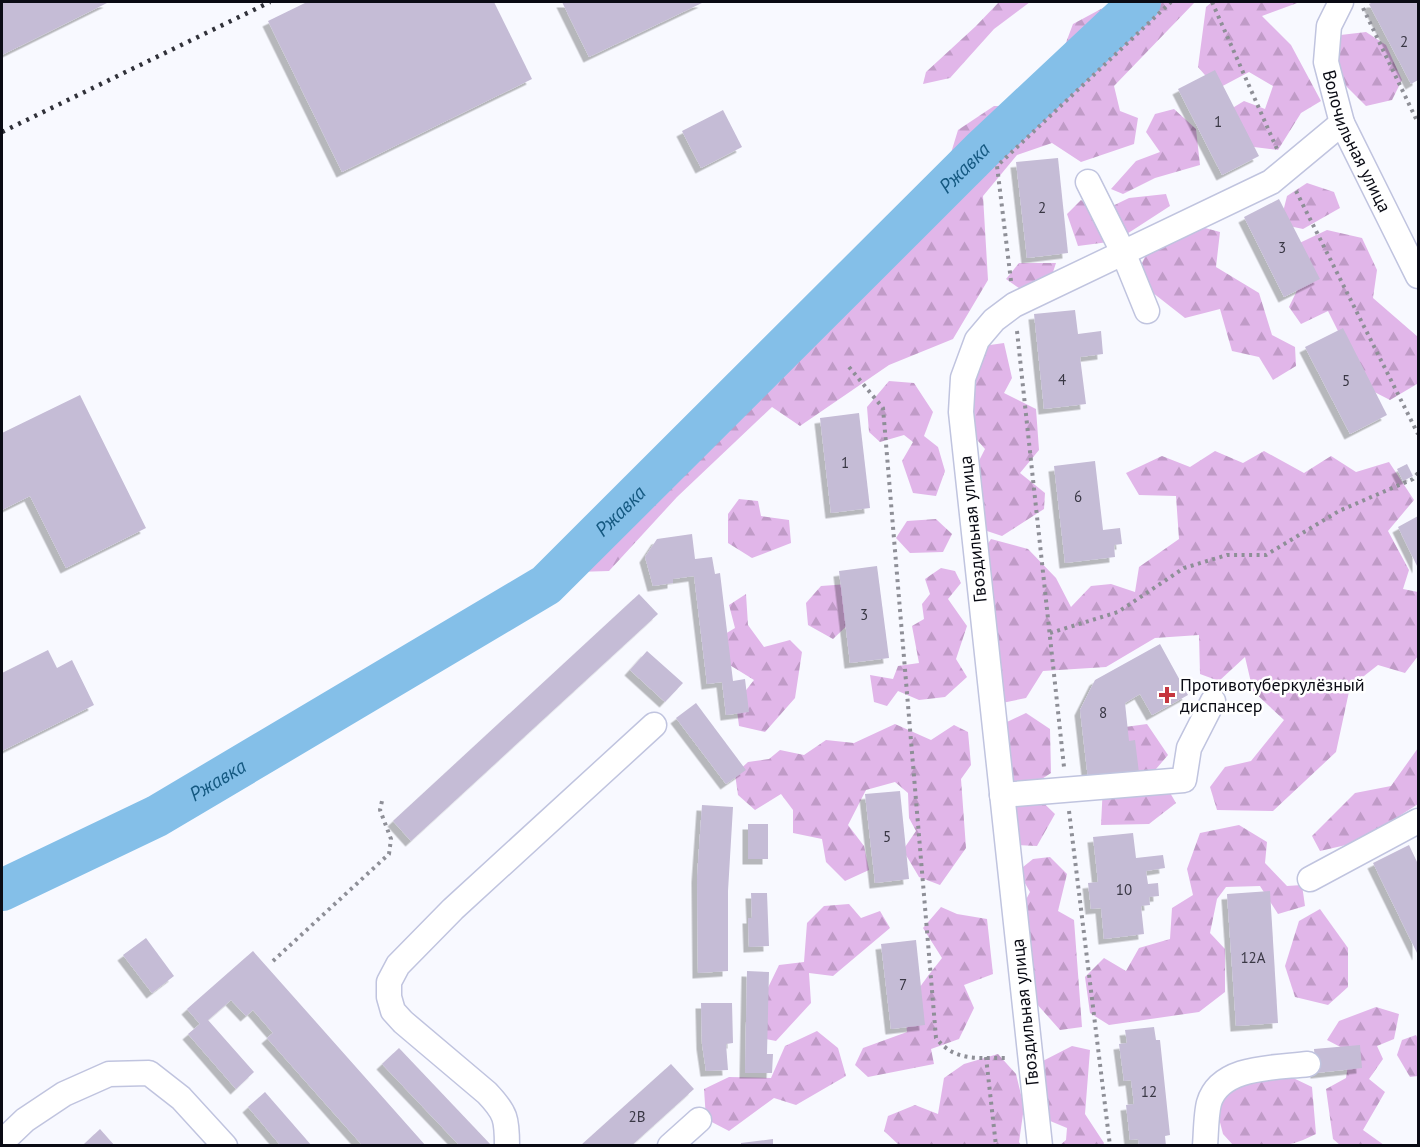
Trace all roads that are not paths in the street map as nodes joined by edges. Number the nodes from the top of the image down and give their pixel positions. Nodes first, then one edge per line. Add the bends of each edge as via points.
1 (1341, 2) edge
2 (1342, 123) junction
3 (1088, 182) dead end
4 (1124, 252) junction
5 (1419, 276) edge
6 (1147, 311) dead end
7 (1214, 701) dead end
8 (654, 725) dead end
9 (1002, 795) junction
10 (1419, 821) edge
11 (1310, 879) dead end
12 (1308, 1064) dead end
13 (699, 1120) dead end
14 (2, 1142) edge
15 (225, 1146) edge
16 (507, 1146) edge
17 (670, 1146) edge
18 (1040, 1146) edge
19 (1205, 1146) edge

1 - 2 street, Волочильная улица via 1329,26 1326,62
2 - 4 street, Гвоздильная улица via 1271,182
2 - 5 street, Волочильная улица
3 - 4 street
4 - 6 street
4 - 9 street, Гвоздильная улица via 1014,305 994,320 977,340 963,378 961,412
7 - 9 street via 1189,748 1184,780
8 - 16 street via 453,909 398,965 389,982 388,998 393,1011 498,1105 507,1123
9 - 18 street, Гвоздильная улица
10 - 11 street
12 - 19 street via 1248,1071 1217,1088 1209,1103
13 - 17 street
14 - 15 street via 24,1120 64,1094 109,1074 148,1072 181,1098

